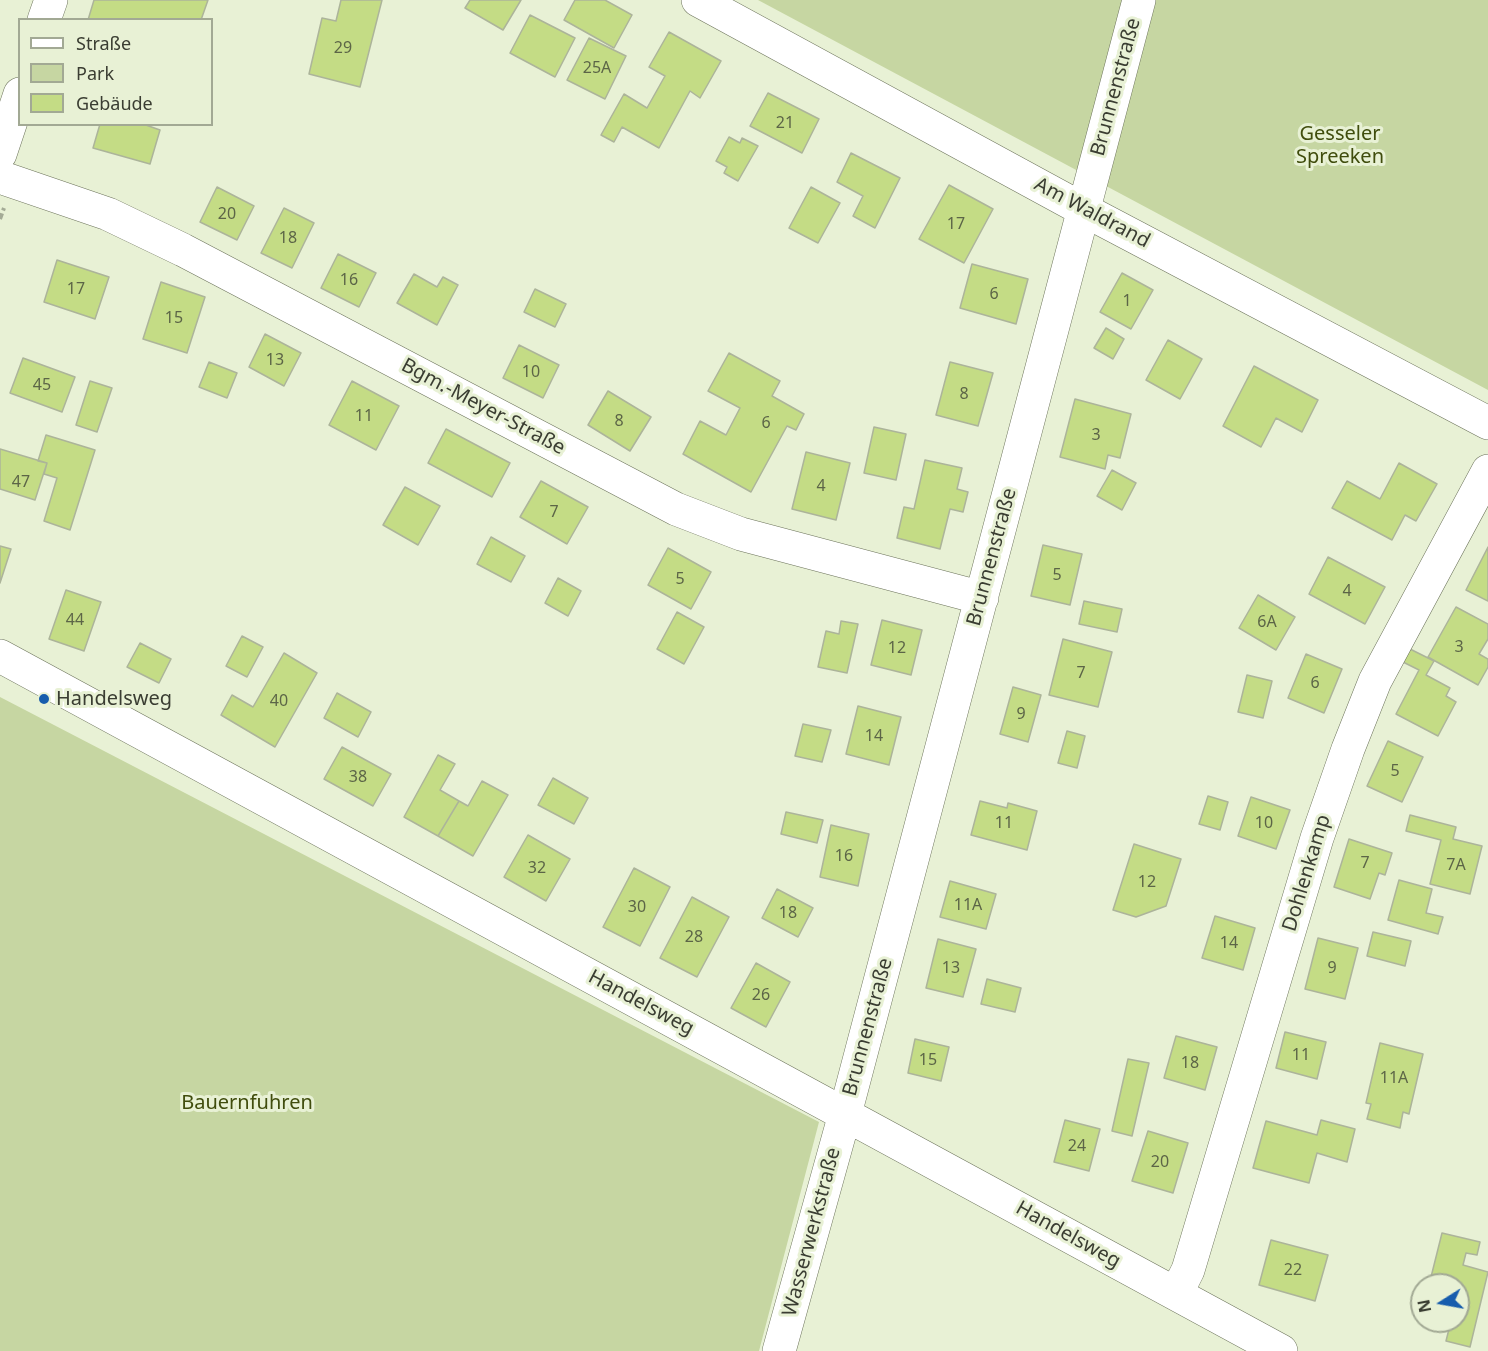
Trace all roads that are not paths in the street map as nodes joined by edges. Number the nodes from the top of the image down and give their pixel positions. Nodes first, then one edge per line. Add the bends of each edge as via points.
1 (51, 0) edge
2 (698, 0) edge
3 (1139, 0) edge
4 (46, 18) edge
5 (18, 99) edge
6 (2, 143) edge
7 (0, 177) edge
8 (1084, 210) junction
9 (1488, 423) edge
10 (1488, 471) edge
11 (982, 598) junction
12 (0, 656) edge
13 (845, 1114) junction
14 (1176, 1294) junction
15 (779, 1351) edge
16 (1281, 1351) edge

1 - 4 street
2 - 8 street, Am Waldrand
3 - 8 street, Brunnenstraße
5 - 6 street
7 - 11 street, Bgm.-Meyer-Straße via 108,214 183,250 676,508 741,534
8 - 9 street, Am Waldrand
8 - 11 street, Brunnenstraße
10 - 14 street, Dohlenkamp via 1375,681 1348,749 1317,838 1188,1270
11 - 13 street, Brunnenstraße
12 - 13 street, Handelsweg
13 - 14 street, Handelsweg
13 - 15 street, Wasserwerkstraße
14 - 16 street, Handelsweg

